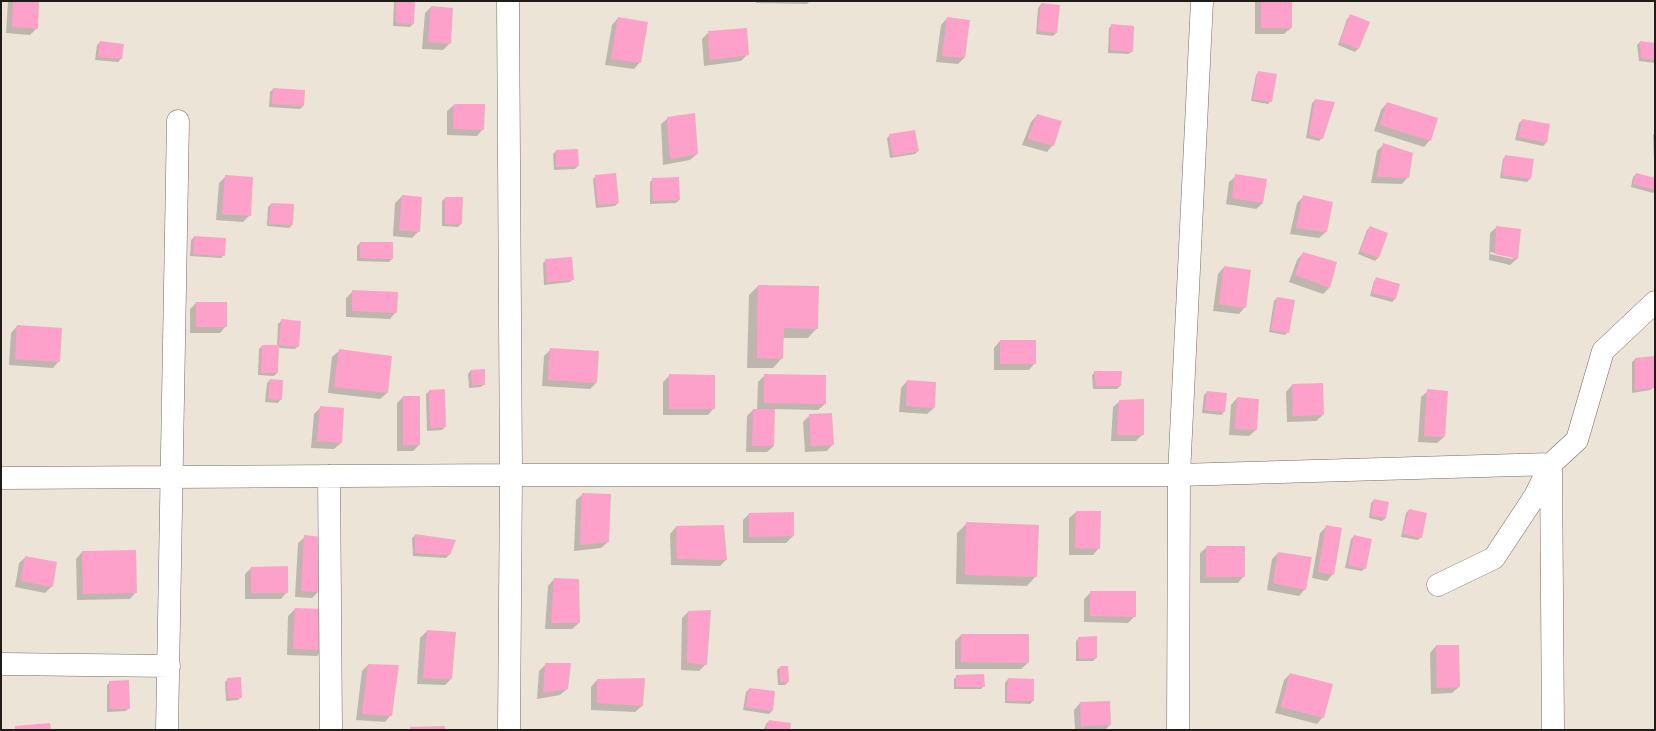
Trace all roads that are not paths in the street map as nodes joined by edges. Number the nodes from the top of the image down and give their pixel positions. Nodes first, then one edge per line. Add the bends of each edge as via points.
1 (508, 1) edge
2 (1202, 1) edge
3 (178, 121) dead end
4 (1655, 302) edge
5 (1550, 464) junction
6 (511, 475) junction
7 (1178, 475) junction
8 (329, 476) junction
9 (172, 477) junction
10 (1, 478) edge
11 (1438, 585) dead end
12 (1, 664) edge
13 (169, 666) junction
14 (167, 730) edge
15 (331, 730) edge
16 (509, 730) edge
17 (1178, 730) edge
18 (1553, 730) edge

1 - 6 street
2 - 7 street
3 - 9 street
4 - 5 street via 1602,350 1577,440
5 - 7 street
5 - 11 street via 1535,496 1494,558
5 - 18 street
6 - 7 street
6 - 8 street
6 - 16 street
7 - 17 street
8 - 9 street
8 - 15 street
9 - 10 street
9 - 13 street
12 - 13 street
13 - 14 street

